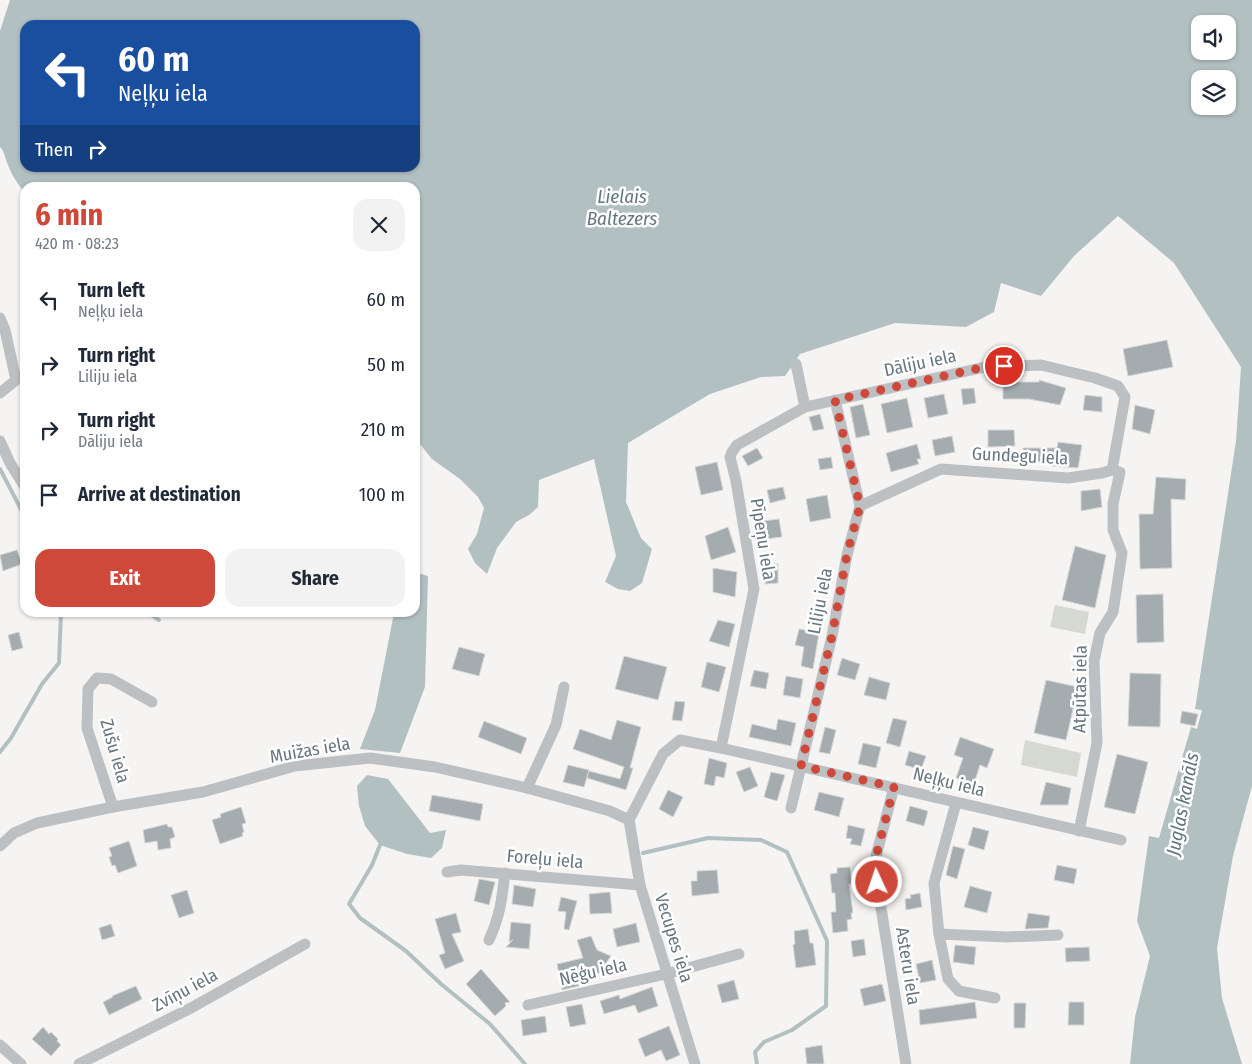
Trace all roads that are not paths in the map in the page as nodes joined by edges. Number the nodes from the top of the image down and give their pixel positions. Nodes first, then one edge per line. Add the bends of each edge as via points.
1 (0, 318) edge
2 (796, 364) dead end
3 (0, 393) edge
4 (835, 400) junction
5 (804, 406) junction
6 (0, 441) edge
7 (1112, 470) junction
8 (20, 479) edge
9 (860, 506) junction
10 (564, 687) dead end
11 (152, 702) dead end
12 (721, 748) junction
13 (801, 766) junction
14 (894, 787) junction
15 (527, 788) junction
16 (956, 802) junction
17 (113, 807) junction
18 (791, 808) dead end
19 (629, 820) junction
20 (1078, 831) junction
21 (1121, 840) dead end
22 (0, 846) edge
23 (447, 872) dead end
24 (505, 873) junction
25 (640, 885) junction
26 (938, 934) junction
27 (1058, 935) dead end
28 (489, 940) dead end
29 (305, 944) dead end
30 (739, 954) dead end
31 (666, 974) junction
32 (994, 998) dead end
33 (528, 1005) dead end
34 (0, 1045) edge
35 (21, 1064) edge
36 (79, 1064) edge
37 (694, 1064) edge
38 (905, 1064) edge

1 - 3 street via 16,380
2 - 5 street
4 - 5 street, Pīpeņu iela
4 - 7 street, Dāliju iela via 985,367 1041,365 1095,378 1118,386 1125,397
4 - 9 street, Liliju iela
5 - 12 street, Pīpeņu iela via 737,445 730,457 754,590
6 - 8 street
7 - 9 street, Gundegu iela via 1068,478 941,469
7 - 20 street, Atpūtas iela via 1120,472 1113,504 1113,530 1122,553 1114,612 1100,633 1094,661 1097,743
9 - 13 street, Liliju iela
10 - 15 street via 556,725
11 - 17 street, Zušu iela via 111,679 97,678 88,689 87,728
12 - 13 street, Neļķu iela
12 - 19 street, Neļķu iela via 680,740 663,754
13 - 14 street, Neļķu iela
13 - 18 street, Liliju iela
14 - 16 street, Neļķu iela
14 - 38 street, Asteru iela via 874,864
15 - 17 street, Muižas iela via 435,767 370,758 295,766 203,792
15 - 19 street, Muižas iela via 610,811
16 - 20 street, Neļķu iela
16 - 26 street via 934,883
17 - 22 street, Muižas iela via 37,823 14,833
19 - 25 street, Vecupes iela
20 - 21 street, Neļķu iela
23 - 24 street, Foreļu iela
24 - 25 street, Foreļu iela
24 - 28 street via 498,921
25 - 31 street, Vecupes iela
26 - 27 street
26 - 32 street via 948,979 959,991
29 - 36 street, Zvīņu iela via 190,1008
30 - 31 street, Nēģu iela
31 - 33 street, Nēģu iela
31 - 37 street, Vecupes iela
34 - 35 street

